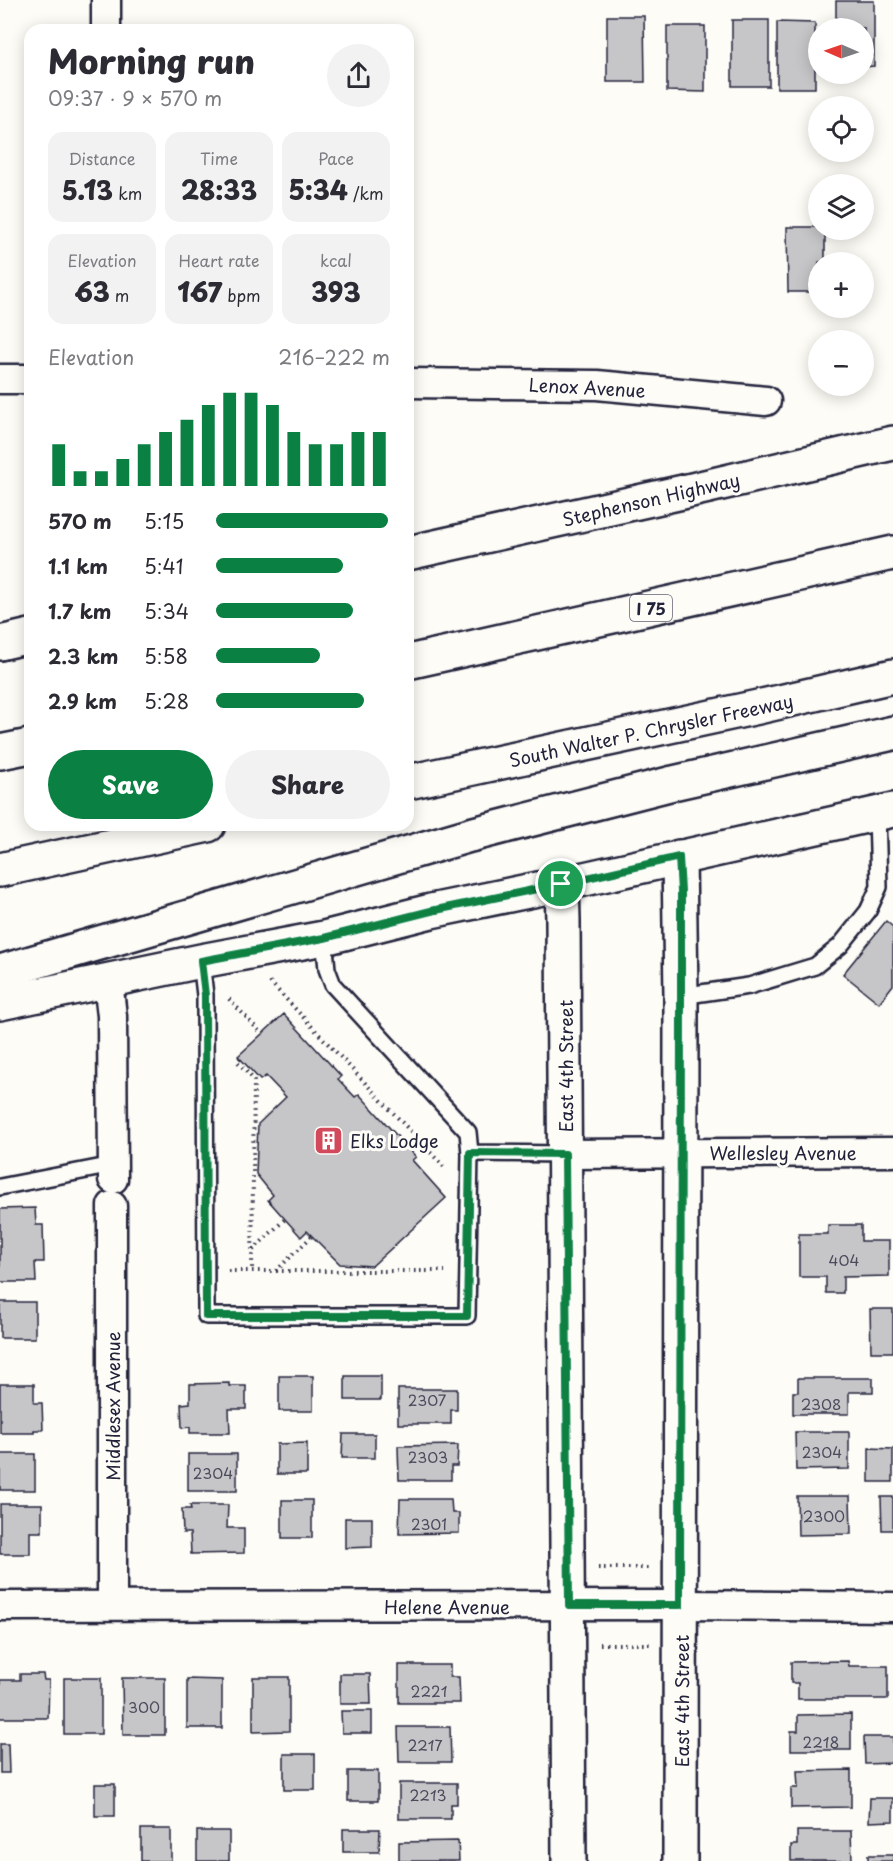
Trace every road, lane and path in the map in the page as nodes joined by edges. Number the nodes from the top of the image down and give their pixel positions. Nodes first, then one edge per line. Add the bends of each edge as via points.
1 (106, 0) edge
2 (106, 24) edge
3 (0, 379) edge
4 (24, 379) edge
5 (414, 383) edge
6 (766, 401) dead end
7 (893, 443) edge
8 (414, 552) edge
9 (893, 553) edge
10 (24, 637) edge
11 (0, 643) edge
12 (414, 661) edge
13 (893, 676) edge
14 (893, 733) edge
15 (24, 747) edge
16 (0, 752) edge
17 (414, 781) edge
18 (885, 812) edge
19 (180, 831) edge
20 (679, 857) junction
21 (0, 870) edge
22 (561, 884) junction
23 (324, 938) junction
24 (201, 961) junction
25 (0, 972) edge
26 (108, 981) junction
27 (270, 982) dead end
28 (222, 992) dead end
29 (681, 996) junction
30 (0, 1003) edge
31 (262, 1034) dead end
32 (240, 1058) dead end
33 (680, 1152) junction
34 (893, 1152) edge
35 (470, 1153) junction
36 (565, 1154) junction
37 (450, 1174) dead end
38 (113, 1183) junction
39 (0, 1187) edge
40 (285, 1219) dead end
41 (312, 1236) dead end
42 (252, 1251) junction
43 (206, 1271) junction
44 (252, 1271) junction
45 (276, 1271) junction
46 (451, 1271) dead end
47 (588, 1568) dead end
48 (659, 1568) dead end
49 (112, 1605) junction
50 (569, 1605) junction
51 (680, 1605) junction
52 (0, 1606) edge
53 (893, 1607) edge
54 (598, 1644) dead end
55 (660, 1644) dead end
56 (569, 1861) edge
57 (680, 1861) edge

1 - 2 street
3 - 4 street
5 - 6 street, Lenox Avenue via 597,385
7 - 8 main road, Stephenson Highway
9 - 12 main road, I 75
10 - 11 main road
13 - 17 main road, South Walter P. Chrysler Freeway
14 - 25 main road via 470,835
15 - 16 main road
18 - 20 main road
18 - 29 lane via 879,887 868,910 840,946 815,966 749,986
19 - 21 main road
20 - 22 main road
20 - 29 main road, East 4th Street
22 - 23 main road
22 - 36 main road, East 4th Street
23 - 24 main road
23 - 35 lane via 333,985 468,1132
24 - 26 main road
24 - 43 lane via 205,995
26 - 30 main road
26 - 38 street, Middlesex Avenue
27 - 37 path
28 - 31 path
29 - 33 main road, East 4th Street
32 - 42 path via 237,1062 254,1080
33 - 34 street, Wellesley Avenue
33 - 36 street, Wellesley Avenue
33 - 51 main road, East 4th Street
35 - 36 lane
35 - 43 lane via 467,1316 206,1316
36 - 50 main road, East 4th Street
38 - 39 lane
38 - 49 street, Middlesex Avenue
40 - 42 path
41 - 45 path
42 - 44 path
43 - 44 path
44 - 45 path
45 - 46 path
47 - 48 path
49 - 50 street, Helene Avenue
49 - 52 street, Helene Avenue
50 - 51 street, Helene Avenue
50 - 56 main road, East 4th Street
51 - 53 street, Helene Avenue
51 - 57 main road, East 4th Street
54 - 55 path

